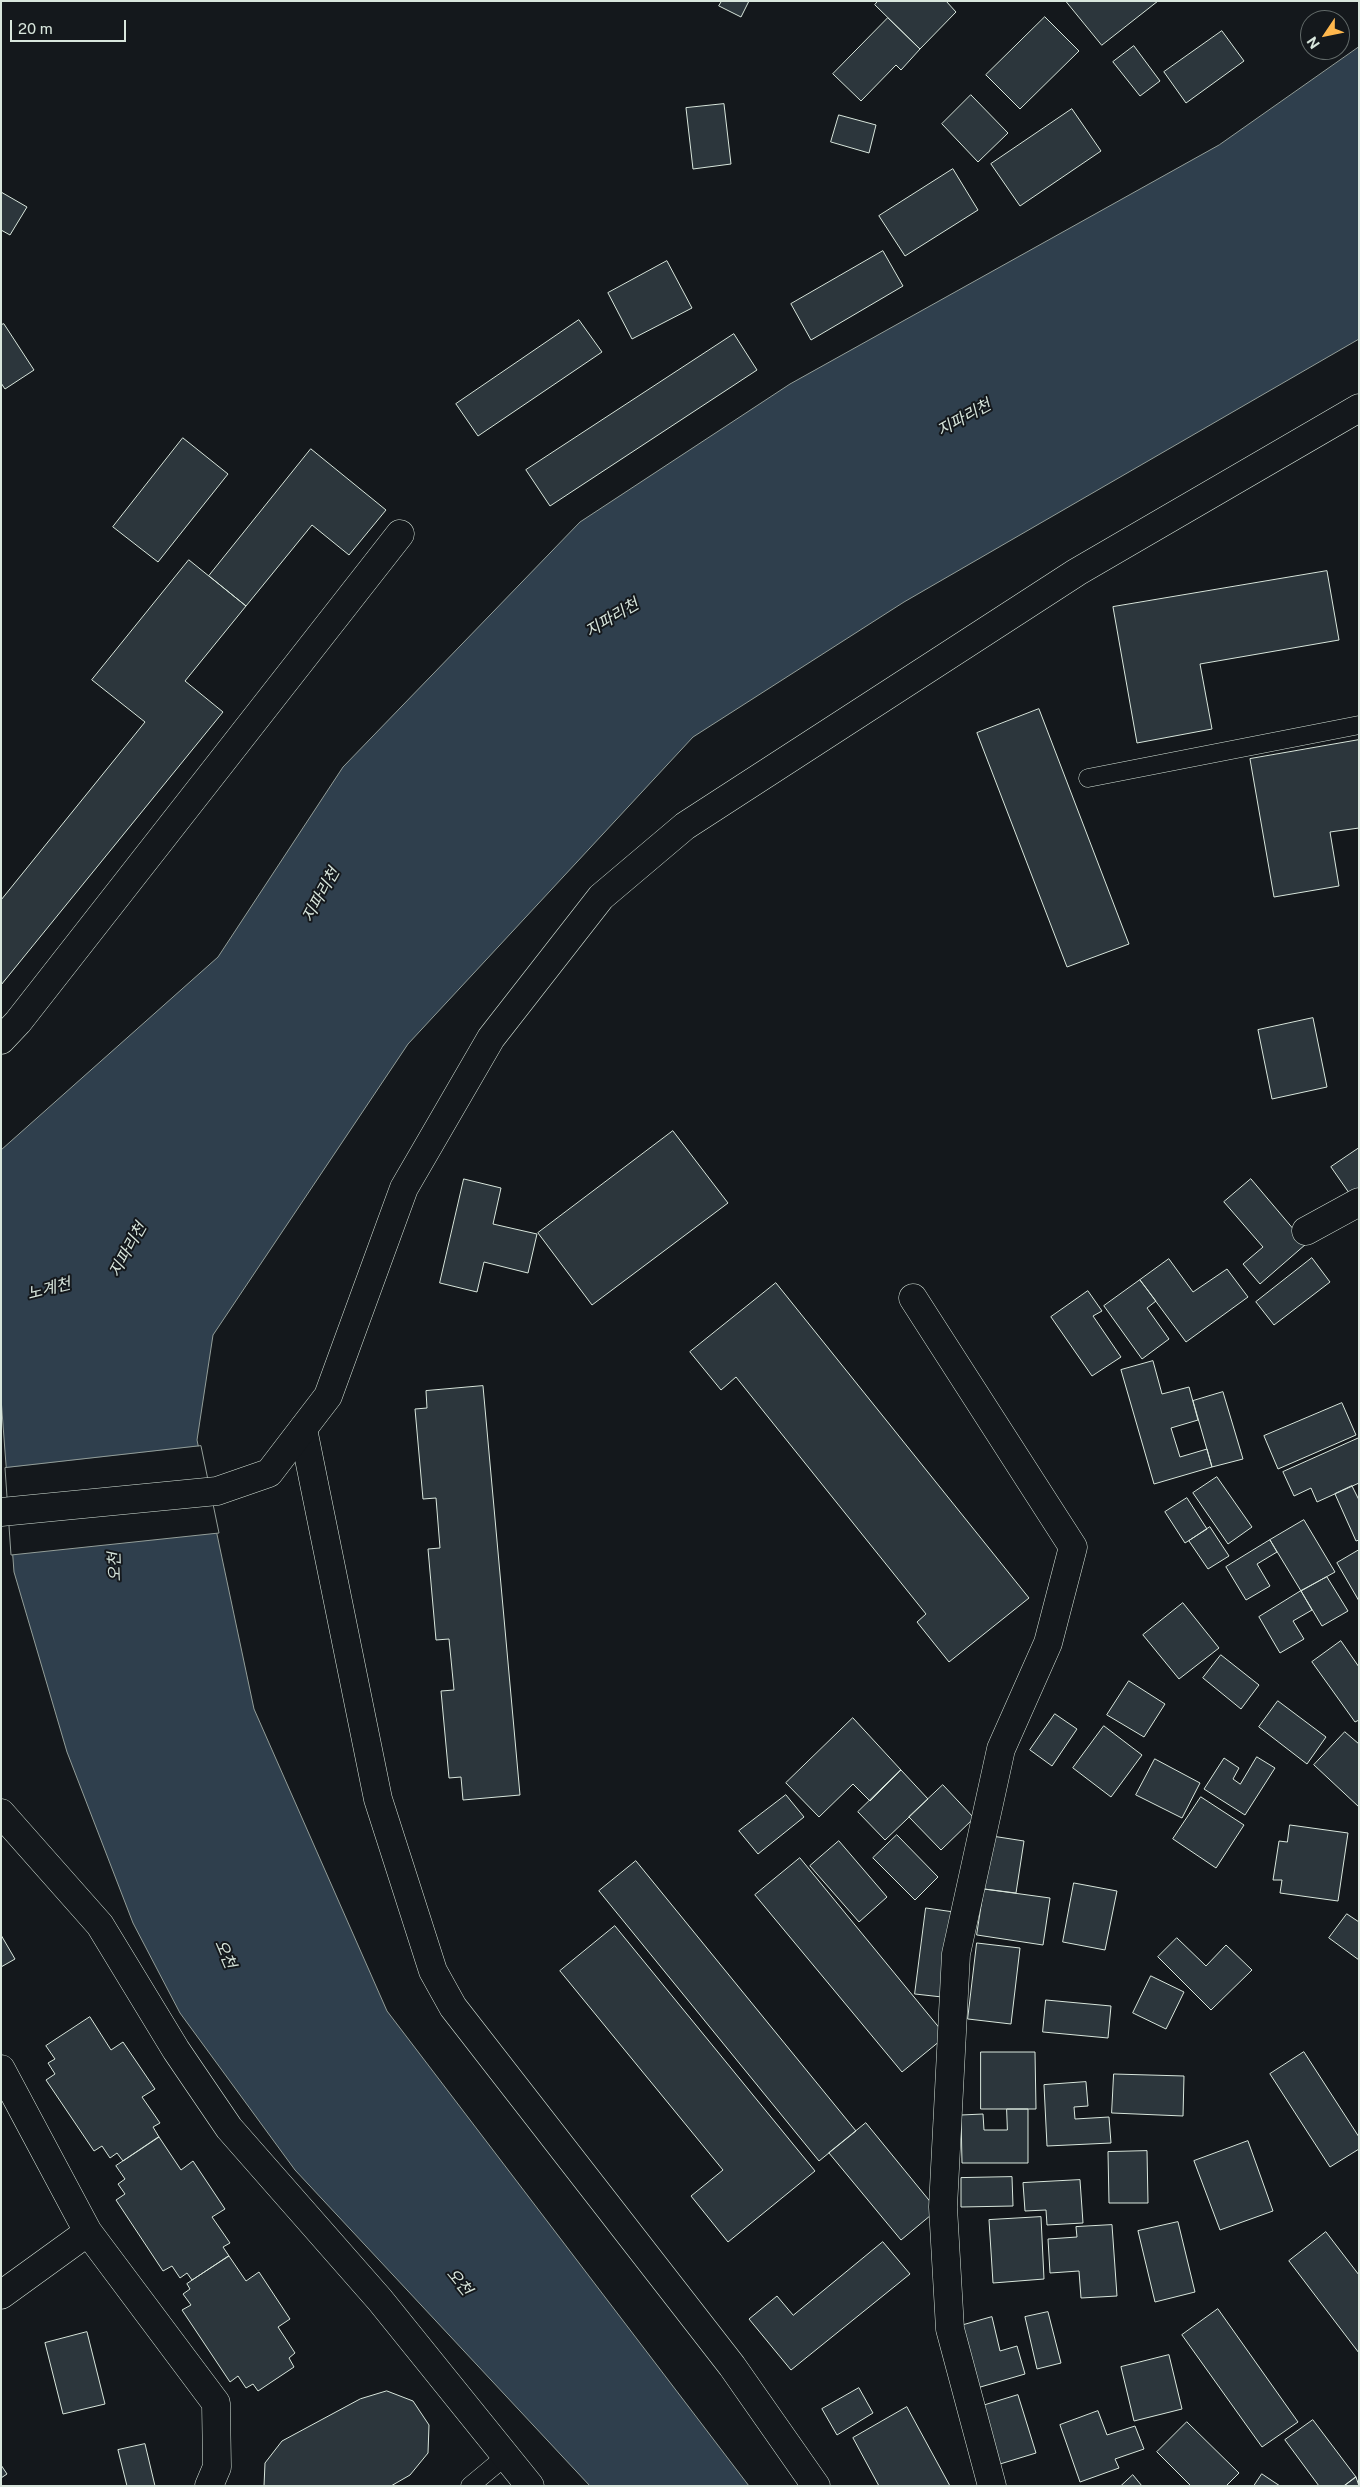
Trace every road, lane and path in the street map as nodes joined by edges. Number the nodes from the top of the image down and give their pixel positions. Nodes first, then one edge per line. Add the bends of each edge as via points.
1 (1359, 408) edge
2 (400, 534) dead end
3 (1359, 725) edge
4 (1088, 778) dead end
5 (1, 1040) edge
6 (1359, 1202) edge
7 (1306, 1232) dead end
8 (913, 1298) dead end
9 (303, 1429) junction
10 (3, 1512) edge
11 (1, 1813) edge
12 (1, 2068) edge
13 (88, 2232) junction
14 (1, 2295) edge
15 (506, 2456) junction
16 (210, 2486) edge
17 (470, 2486) edge
18 (530, 2486) edge
19 (816, 2486) edge
20 (992, 2486) edge

1 - 9 street via 1077,572 685,826 601,897 491,1038 404,1188 328,1396
2 - 5 street
3 - 4 lane
6 - 7 street
8 - 20 street via 1073,1547 1048,1643 1001,1749 956,1954 943,2207 950,2329
9 - 10 street via 269,1474 217,1491
9 - 19 street via 378,1799 433,1971 453,2007 732,2366
11 - 15 street via 100,1925 176,2050 229,2128 380,2300
12 - 13 street
13 - 14 street
13 - 16 street via 216,2403 217,2467
15 - 17 lane
15 - 18 street

